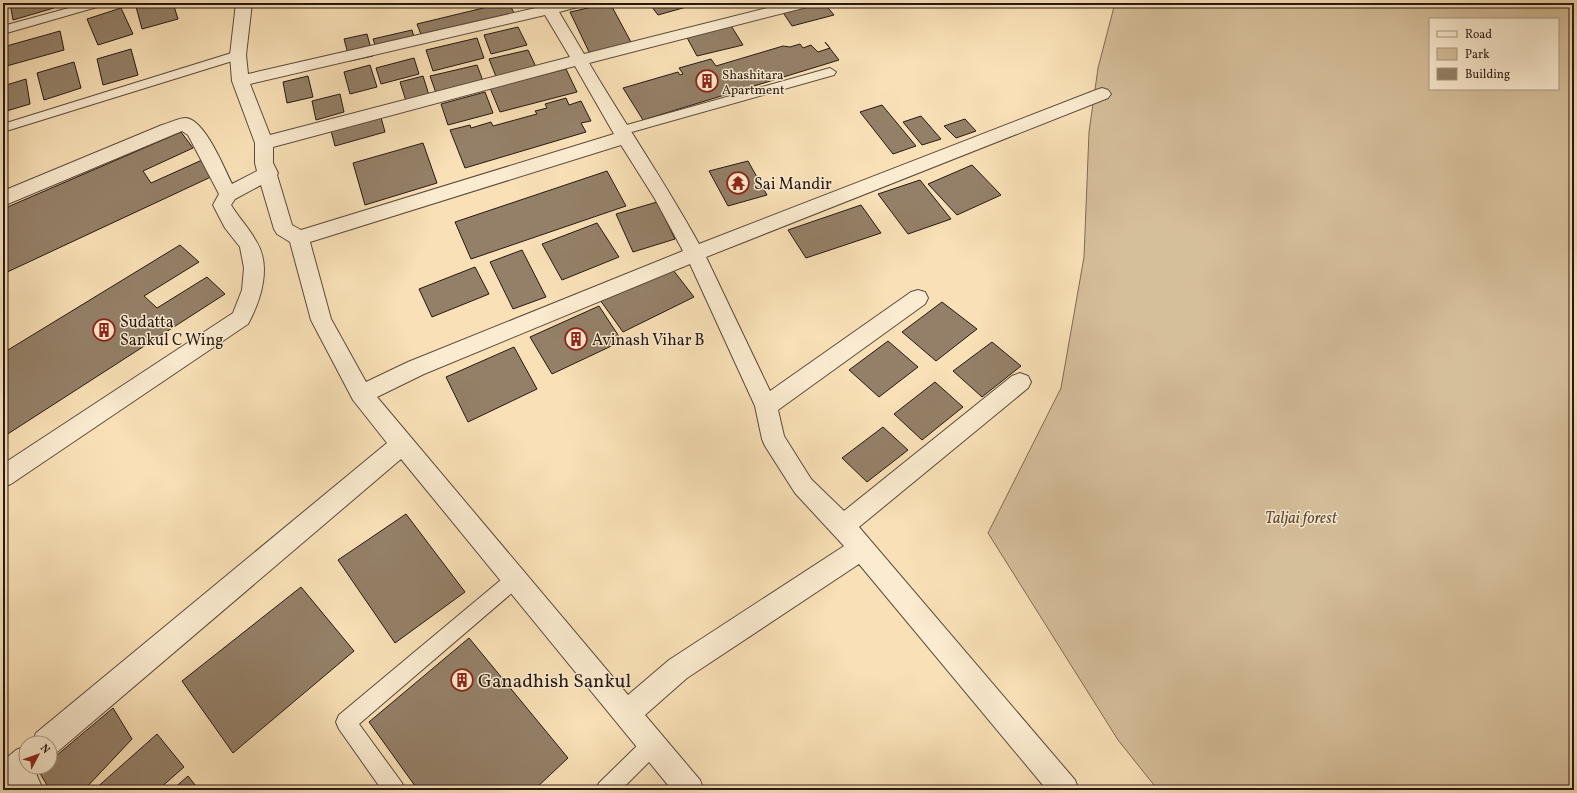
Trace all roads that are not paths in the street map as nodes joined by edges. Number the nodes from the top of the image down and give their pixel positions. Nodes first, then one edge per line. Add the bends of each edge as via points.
1 (100, 3) edge
2 (244, 3) edge
3 (577, 3) edge
4 (806, 3) edge
5 (548, 6) edge
6 (3, 30) edge
7 (238, 55) junction
8 (579, 60) junction
9 (830, 72) dead end
10 (240, 80) junction
11 (1102, 94) dead end
12 (3, 128) edge
13 (623, 134) junction
14 (272, 141) junction
15 (268, 173) junction
16 (228, 194) junction
17 (3, 198) edge
18 (298, 238) junction
19 (695, 254) junction
20 (918, 298) dead end
21 (1020, 382) dead end
22 (361, 394) junction
23 (766, 406) junction
24 (402, 444) junction
25 (3, 477) edge
26 (843, 526) junction
27 (862, 548) junction
28 (514, 580) junction
29 (626, 714) junction
30 (56, 735) edge
31 (652, 744) junction
32 (395, 790) edge
33 (606, 790) edge
34 (690, 790) edge
35 (1065, 790) edge

1 - 6 lane
2 - 7 street
3 - 5 street
4 - 8 street
5 - 8 street
5 - 10 street
7 - 10 street
7 - 12 lane
8 - 13 street
8 - 14 street
9 - 13 lane
10 - 14 street
11 - 19 street
13 - 18 street
13 - 19 street via 663,196
14 - 15 street via 264,163
15 - 16 street
15 - 18 street via 284,229
16 - 17 street via 195,131 185,124
16 - 25 street via 222,205 249,245 254,268 252,290 241,318
18 - 22 street via 321,320
19 - 22 street via 416,368
19 - 23 street
20 - 23 street
21 - 26 street
22 - 24 street
23 - 26 street via 773,439 803,486
24 - 28 street
24 - 30 street
26 - 27 street
27 - 29 street via 678,669
27 - 35 street
28 - 29 street
28 - 32 lane via 346,722
29 - 31 street
31 - 33 lane
31 - 34 street

